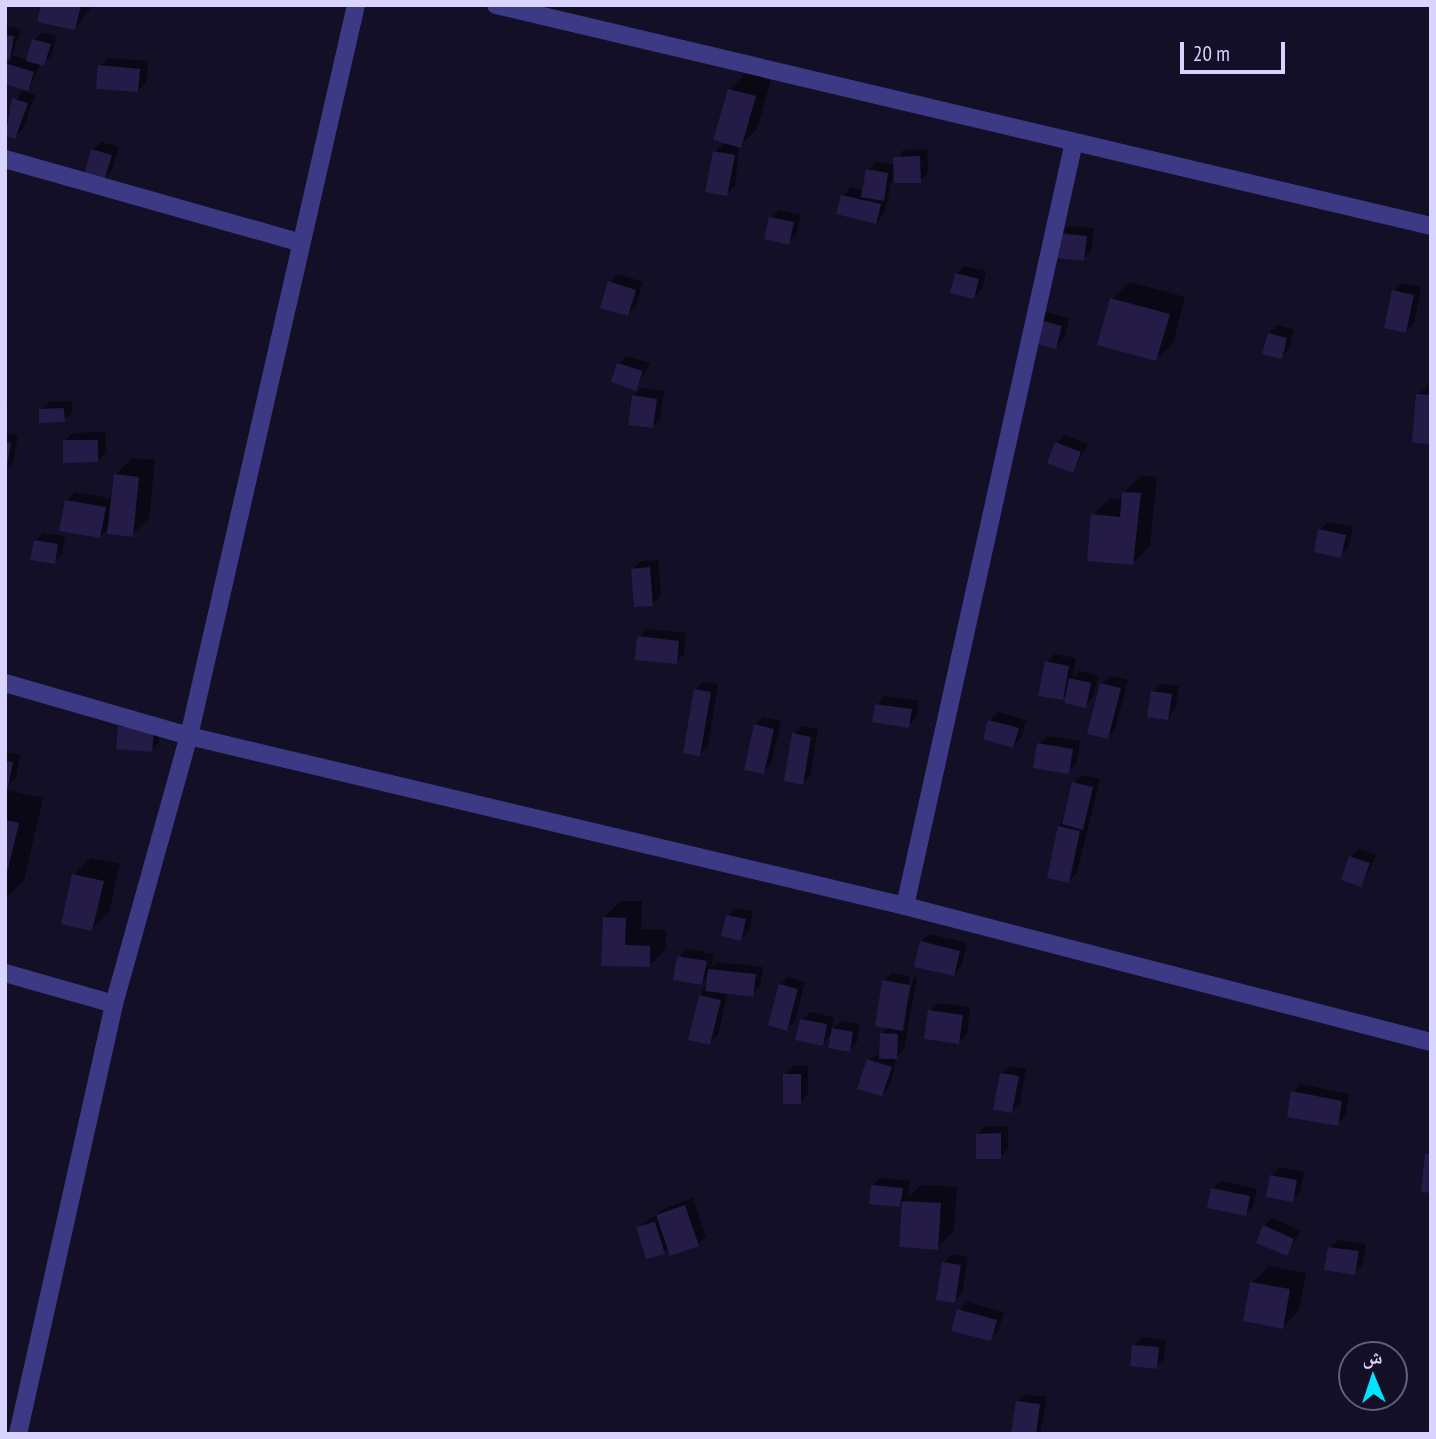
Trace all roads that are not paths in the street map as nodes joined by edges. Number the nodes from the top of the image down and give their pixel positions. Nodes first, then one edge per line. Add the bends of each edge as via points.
1 (356, 5) edge
2 (496, 5) edge
3 (1074, 142) junction
4 (5, 159) edge
5 (1431, 226) edge
6 (299, 242) junction
7 (5, 683) edge
8 (189, 736) junction
9 (905, 906) junction
10 (5, 973) edge
11 (114, 1004) junction
12 (1431, 1042) edge
13 (18, 1434) edge

1 - 6 street
2 - 3 street
3 - 5 street
3 - 9 street
4 - 6 street
6 - 8 street
7 - 8 street
8 - 9 street
8 - 11 street
9 - 12 street
10 - 11 street
11 - 13 street

